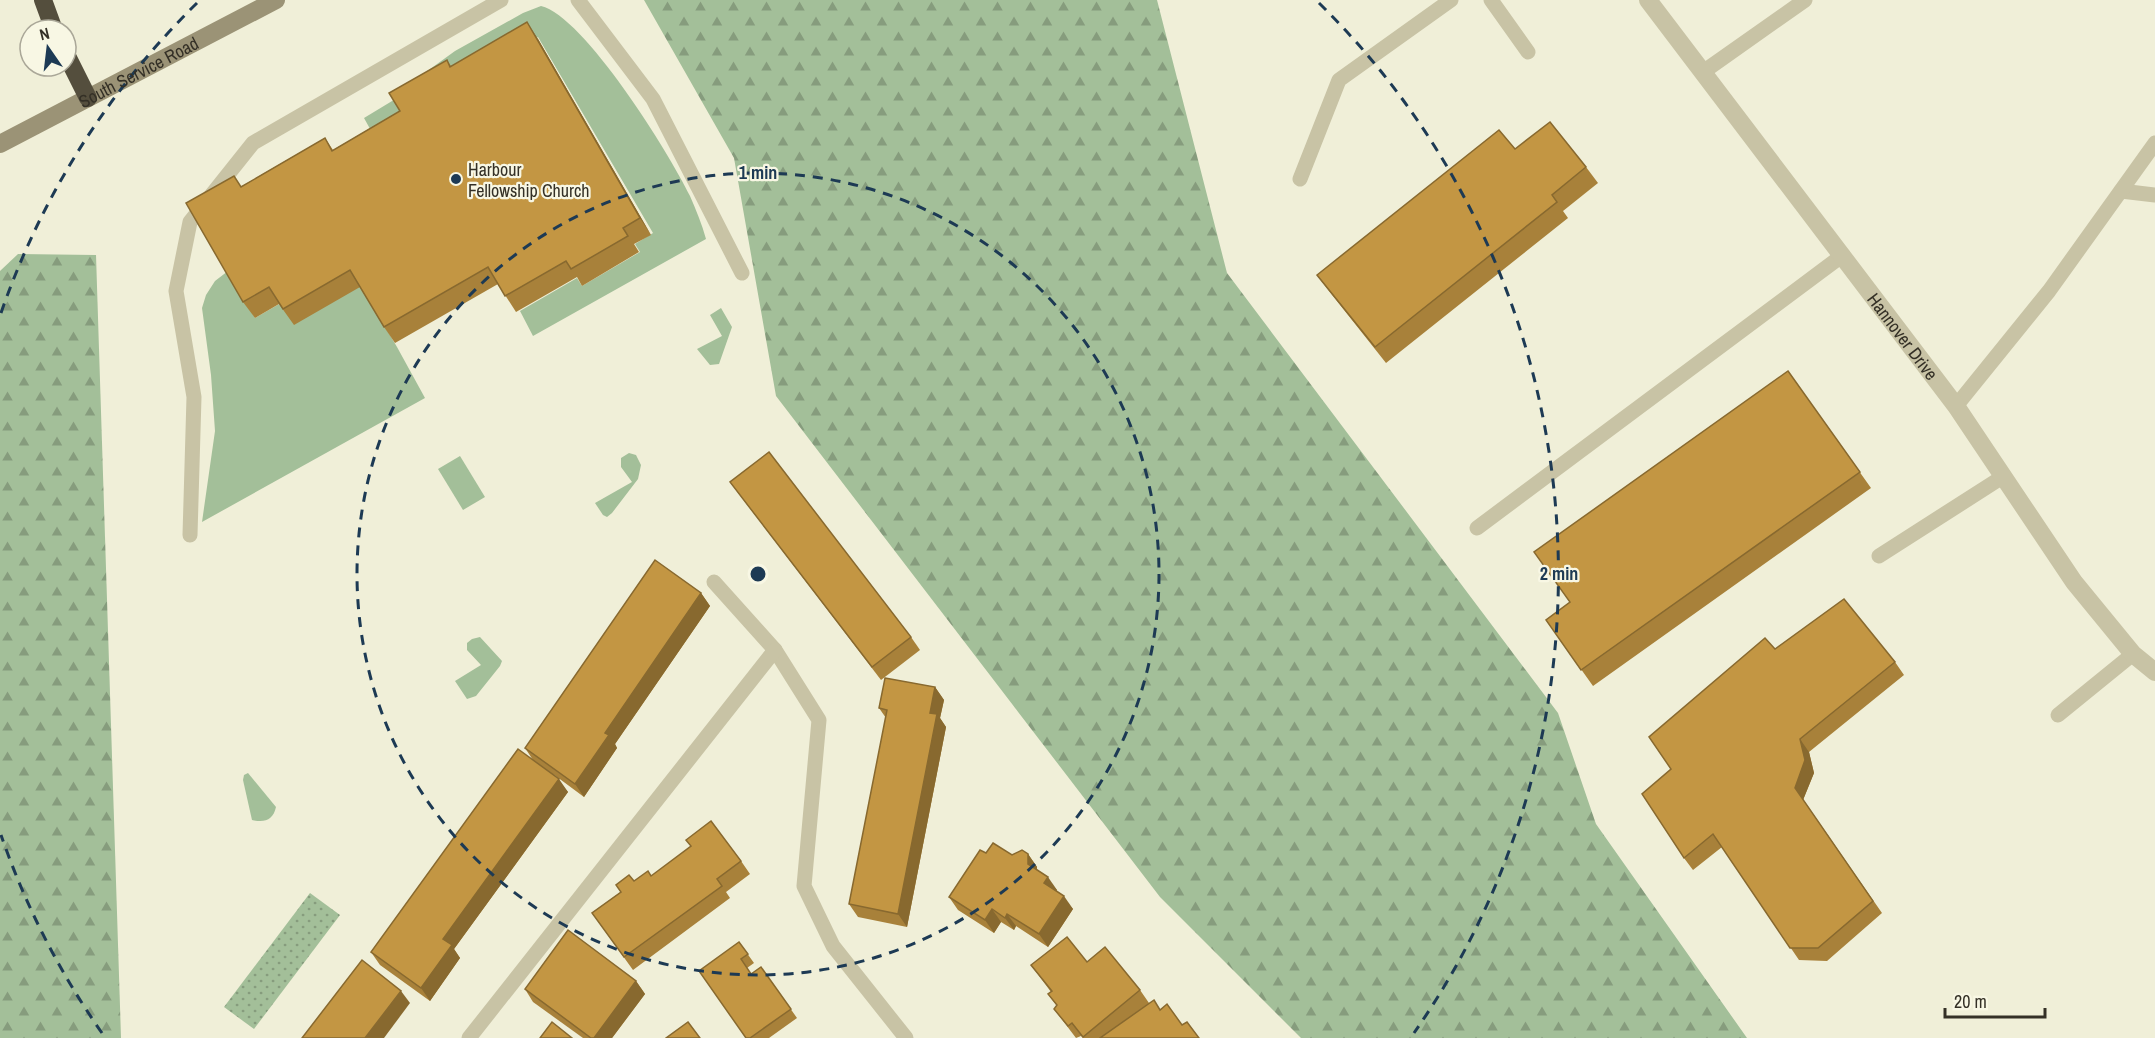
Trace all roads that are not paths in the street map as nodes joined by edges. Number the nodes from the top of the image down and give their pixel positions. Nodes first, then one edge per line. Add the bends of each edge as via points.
1 (42, 0) edge
2 (276, 0) edge
3 (501, 0) edge
4 (578, 0) edge
5 (1451, 0) edge
6 (1491, 0) edge
7 (1648, 0) edge
8 (1805, 0) edge
9 (49, 18) edge
10 (1528, 52) dead end
11 (1703, 72) junction
12 (78, 78) edge
13 (88, 98) junction
14 (2155, 142) edge
15 (0, 144) edge
16 (1300, 179) dead end
17 (2121, 191) junction
18 (2155, 195) edge
19 (1843, 255) junction
20 (742, 273) dead end
21 (1956, 406) junction
22 (2004, 476) junction
23 (1477, 528) dead end
24 (190, 535) dead end
25 (1879, 556) dead end
26 (714, 582) dead end
27 (775, 650) junction
28 (2133, 654) junction
29 (2155, 672) edge
30 (2058, 715) dead end
31 (469, 1038) edge
32 (906, 1038) edge

1 - 9 highway
2 - 13 main road, South Service Road
3 - 24 lane via 253,143 190,222 176,291 194,397
4 - 20 lane via 653,99
5 - 16 lane via 1339,80
6 - 10 lane
7 - 11 street, Hannover Drive
8 - 11 lane
11 - 19 street, Hannover Drive
12 - 13 highway
13 - 15 main road, South Service Road
14 - 17 lane
17 - 18 lane
17 - 21 lane via 2049,291
19 - 21 street, Hannover Drive
19 - 23 lane
21 - 22 street, Hannover Drive
22 - 25 lane
22 - 28 street, Hannover Drive via 2074,582
26 - 27 lane
27 - 31 lane
27 - 32 lane via 819,720 804,886 833,946
28 - 29 street, Hannover Drive
28 - 30 lane

